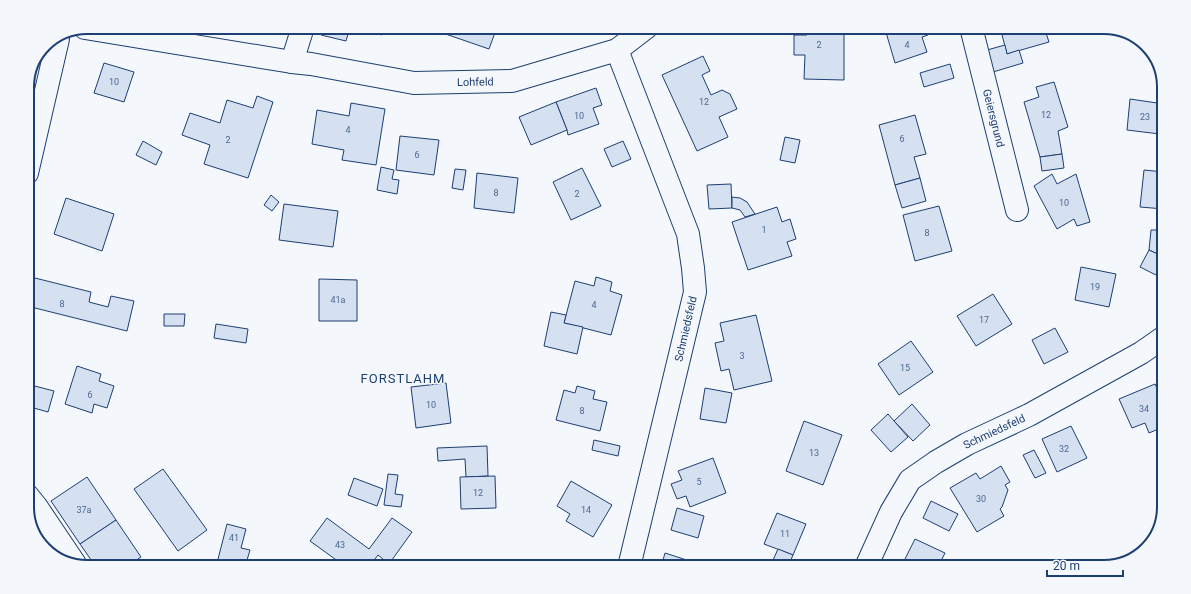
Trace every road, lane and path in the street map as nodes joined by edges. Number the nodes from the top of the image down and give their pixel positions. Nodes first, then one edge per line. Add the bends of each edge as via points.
1 (122, 34) edge
2 (301, 34) edge
3 (638, 34) edge
4 (973, 34) edge
5 (57, 43) edge
6 (617, 50) junction
7 (292, 62) junction
8 (34, 143) edge
9 (1017, 210) dead end
10 (1157, 342) edge
11 (34, 504) edge
12 (70, 557) edge
13 (632, 560) edge
14 (869, 560) edge

1 - 7 street, Lohfeld
2 - 7 street
3 - 6 street, Lohfeld
4 - 9 street, Geiersgrund
5 - 8 street
6 - 7 street, Lohfeld via 512,81 414,83
6 - 13 street, Schmiedsfeld via 688,234 694,292
10 - 14 street, Schmiedsfeld via 1029,415 967,444 910,480 891,512
11 - 12 street

